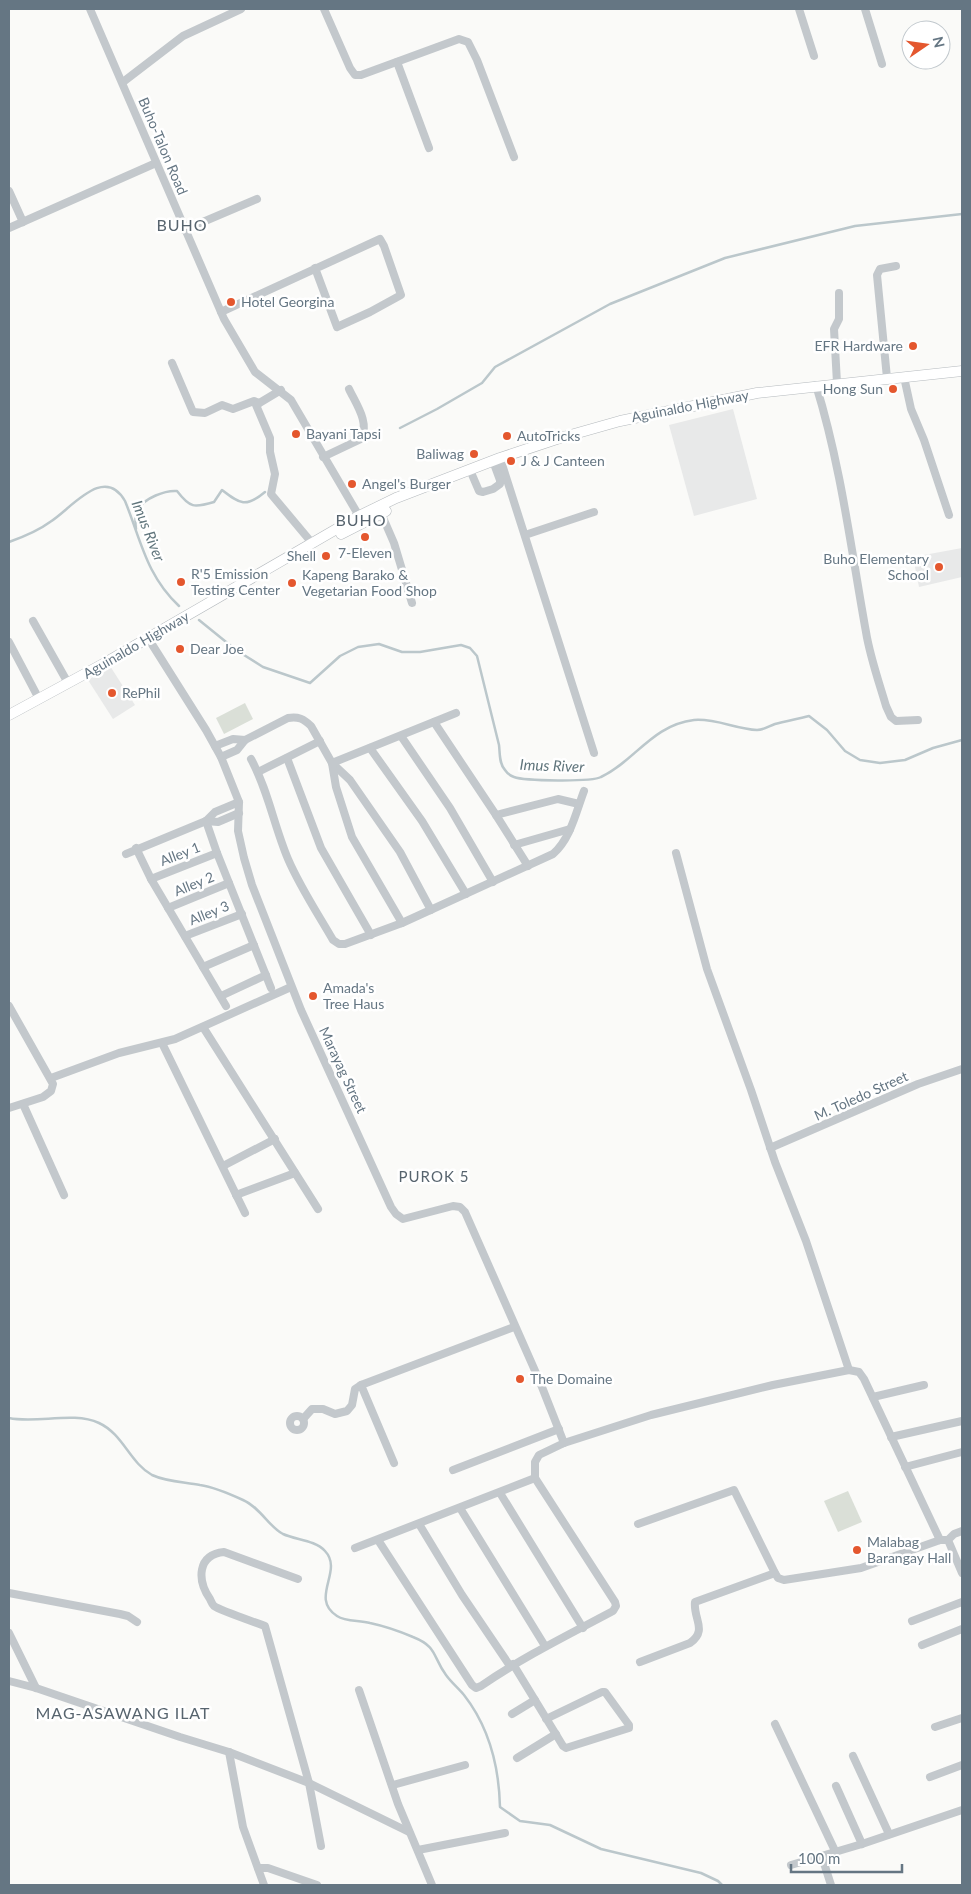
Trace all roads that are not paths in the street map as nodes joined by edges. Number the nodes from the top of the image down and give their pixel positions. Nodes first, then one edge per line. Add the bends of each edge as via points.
1 (90, 9) edge
2 (241, 9) edge
3 (324, 9) edge
4 (799, 9) edge
5 (865, 9) edge
6 (814, 56) dead end
7 (397, 62) junction
8 (882, 64) dead end
9 (123, 82) junction
10 (429, 148) dead end
11 (514, 157) dead end
12 (156, 163) junction
13 (9, 191) edge
14 (257, 199) dead end
15 (23, 222) junction
16 (9, 228) edge
17 (184, 230) junction
18 (896, 266) dead end
19 (315, 268) junction
20 (838, 293) dead end
21 (221, 312) junction
22 (172, 362) dead end
23 (962, 371) edge
24 (904, 376) junction
25 (887, 378) junction
26 (838, 383) junction
27 (816, 385) junction
28 (349, 389) dead end
29 (281, 390) junction
30 (259, 403) junction
31 (323, 457) junction
32 (497, 459) junction
33 (470, 470) junction
34 (428, 487) junction
35 (594, 512) dead end
36 (381, 513) junction
37 (949, 515) dead end
38 (359, 516) junction
39 (525, 535) junction
40 (312, 543) junction
41 (262, 573) junction
42 (412, 603) dead end
43 (33, 621) dead end
44 (148, 638) junction
45 (9, 642) edge
46 (68, 683) junction
47 (39, 699) junction
48 (456, 713) dead end
49 (9, 716) edge
50 (918, 720) dead end
51 (434, 722) junction
52 (401, 736) junction
53 (244, 740) junction
54 (320, 742) junction
55 (215, 746) junction
56 (370, 748) junction
57 (594, 753) dead end
58 (221, 757) junction
59 (287, 758) junction
60 (251, 759) dead end
61 (332, 763) junction
62 (258, 772) junction
63 (584, 791) dead end
64 (239, 802) junction
65 (579, 804) junction
66 (239, 813) junction
67 (496, 815) junction
68 (206, 821) junction
69 (570, 829) junction
70 (514, 845) junction
71 (136, 848) junction
72 (217, 853) junction
73 (676, 853) dead end
74 (126, 854) dead end
75 (528, 866) junction
76 (151, 879) junction
77 (493, 882) junction
78 (229, 883) junction
79 (466, 894) junction
80 (168, 908) junction
81 (431, 910) junction
82 (242, 914) junction
83 (402, 922) junction
84 (371, 934) junction
85 (185, 936) junction
86 (254, 945) junction
87 (203, 967) junction
88 (266, 975) junction
89 (291, 986) junction
90 (271, 988) dead end
91 (221, 996) junction
92 (9, 1006) edge
93 (226, 1006) dead end
94 (203, 1027) junction
95 (162, 1043) junction
96 (962, 1069) edge
97 (51, 1078) junction
98 (23, 1104) junction
99 (9, 1108) edge
100 (275, 1139) junction
101 (770, 1148) junction
102 (223, 1166) junction
103 (295, 1173) junction
104 (64, 1195) dead end
105 (236, 1195) junction
106 (318, 1209) dead end
107 (245, 1213) dead end
108 (514, 1327) junction
109 (849, 1370) junction
110 (361, 1385) junction
111 (924, 1385) dead end
112 (873, 1397) junction
113 (303, 1419) dead end
114 (962, 1421) edge
115 (559, 1429) junction
116 (891, 1437) junction
117 (564, 1443) junction
118 (962, 1452) edge
119 (394, 1463) dead end
120 (905, 1467) junction
121 (453, 1470) dead end
122 (535, 1478) junction
123 (500, 1493) junction
124 (460, 1508) junction
125 (419, 1524) junction
126 (638, 1524) dead end
127 (962, 1532) edge
128 (378, 1540) junction
129 (944, 1540) junction
130 (355, 1548) dead end
131 (775, 1573) junction
132 (962, 1573) edge
133 (298, 1579) dead end
134 (9, 1593) edge
135 (962, 1602) edge
136 (912, 1621) dead end
137 (138, 1622) dead end
138 (583, 1628) junction
139 (962, 1629) edge
140 (9, 1633) edge
141 (922, 1645) dead end
142 (544, 1646) junction
143 (640, 1662) dead end
144 (512, 1665) junction
145 (9, 1681) edge
146 (36, 1688) junction
147 (358, 1690) dead end
148 (535, 1700) junction
149 (512, 1714) dead end
150 (962, 1718) edge
151 (546, 1719) junction
152 (775, 1724) dead end
153 (935, 1727) dead end
154 (556, 1734) junction
155 (228, 1752) junction
156 (853, 1756) dead end
157 (517, 1758) dead end
158 (465, 1765) dead end
159 (962, 1765) edge
160 (930, 1777) dead end
161 (309, 1783) junction
162 (393, 1785) junction
163 (836, 1786) dead end
164 (962, 1810) edge
165 (409, 1832) junction
166 (505, 1834) dead end
167 (889, 1834) junction
168 (862, 1844) junction
169 (321, 1846) dead end
170 (418, 1850) junction
171 (836, 1853) junction
172 (822, 1857) junction
173 (791, 1865) dead end
174 (258, 1868) junction
175 (264, 1885) edge
176 (317, 1885) edge
177 (432, 1885) edge
178 (832, 1885) edge

1 - 9 street, Buho-Talon Road
2 - 9 street via 183,36
3 - 7 street via 355,75
4 - 6 street
5 - 8 street
7 - 10 street
7 - 11 street via 459,39 468,42
9 - 12 street, Buho-Talon Road
12 - 15 street
12 - 17 street, Buho-Talon Road
13 - 15 street
14 - 17 street
15 - 16 street
17 - 21 street, Buho-Talon Road
18 - 25 street via 880,270 877,275
19 - 19 street via 380,239 402,295 338,327
19 - 21 street
20 - 26 street via 839,319 834,329
21 - 29 street, Buho-Talon Road via 255,372
22 - 30 street via 193,412 205,413 222,405 233,409 254,401
23 - 24 main road, Aguinaldo Highway
24 - 25 main road, Aguinaldo Highway
24 - 37 street via 911,409
25 - 26 main road, Aguinaldo Highway
26 - 27 main road, Aguinaldo Highway
27 - 32 main road, Aguinaldo Highway via 748,394 620,420
27 - 50 street via 847,514 866,633 886,706 896,721
28 - 31 street via 363,417 364,434 361,439
29 - 30 street
29 - 31 street, Buho-Talon Road via 302,417
30 - 40 street via 256,405 270,438 275,474 271,494
31 - 38 street, Buho-Talon Road
32 - 33 main road, Aguinaldo Highway
32 - 33 street via 500,484 493,489 479,491
32 - 39 street
33 - 34 main road, Aguinaldo Highway
34 - 36 main road, Aguinaldo Highway
34 - 38 main road, Aguinaldo Highway
35 - 39 street
36 - 41 main road, Aguinaldo Highway
36 - 42 street via 394,543
38 - 40 main road, Aguinaldo Highway
39 - 57 street
40 - 41 main road, Aguinaldo Highway
41 - 44 main road, Aguinaldo Highway
43 - 46 street
44 - 46 main road, Aguinaldo Highway
44 - 55 street, Marayag Street
45 - 47 street
46 - 47 main road, Aguinaldo Highway
47 - 49 main road, Aguinaldo Highway
48 - 51 street
51 - 52 street
51 - 67 street
52 - 56 street
52 - 77 street via 450,808
53 - 54 street via 295,717 306,721
53 - 55 street via 232,738
53 - 58 street via 237,750
54 - 59 street
54 - 61 street
55 - 58 street, Marayag Street
56 - 61 street
56 - 79 street via 422,820
58 - 64 street, Marayag Street
59 - 62 street
59 - 84 street via 321,848
60 - 62 street
61 - 81 street via 350,780 400,852
61 - 83 street via 352,837
62 - 84 street via 288,858 333,940 345,944
63 - 65 street
64 - 66 street, Marayag Street
64 - 68 street via 215,812
65 - 67 street via 558,799
65 - 69 street
66 - 68 street via 218,822
66 - 89 street, Marayag Street via 238,831 252,885
67 - 70 street
68 - 71 street
68 - 72 street
69 - 70 street
69 - 75 street via 554,854
70 - 75 street
71 - 74 street
71 - 76 street
72 - 76 street, Alley 1
72 - 78 street
73 - 101 street via 707,969
75 - 77 street
76 - 80 street
77 - 79 street
78 - 80 street, Alley 2
78 - 82 street
79 - 81 street
80 - 85 street
81 - 83 street
82 - 85 street, Alley 3
82 - 86 street
83 - 84 street
85 - 87 street
86 - 87 street
86 - 88 street
87 - 91 street
88 - 90 street
88 - 91 street
89 - 94 street
89 - 108 street, Marayag Street via 396,1214 403,1219 460,1207 465,1212
91 - 93 street
92 - 97 street
94 - 95 street
94 - 100 street
95 - 97 street via 119,1053
95 - 102 street
96 - 101 street, M. Toledo Street via 918,1084
97 - 98 street via 51,1091
98 - 99 street
98 - 104 street
100 - 102 street
100 - 103 street
101 - 109 street via 812,1258
102 - 105 street
103 - 105 street
103 - 106 street
105 - 107 street
108 - 110 street
108 - 115 street, Marayag Street
109 - 112 street via 859,1372
109 - 117 street via 651,1415
110 - 113 street via 355,1389 352,1405 347,1410 335,1414 324,1409 312,1409
110 - 119 street
111 - 112 street
112 - 116 street
114 - 116 street
115 - 117 street, Marayag Street
115 - 121 street
116 - 120 street
117 - 122 street via 539,1455 535,1462
118 - 120 street
120 - 129 street
122 - 123 street
122 - 138 street via 615,1602 613,1612
123 - 124 street
123 - 138 street
124 - 125 street
124 - 142 street
125 - 128 street
125 - 144 street via 462,1595
126 - 131 street via 734,1490
127 - 129 street
128 - 130 street
128 - 144 street via 472,1685 476,1688 481,1686
129 - 131 street via 852,1570 784,1580
129 - 132 street
131 - 143 street via 695,1602 699,1625 696,1638
133 - 161 street via 224,1552 216,1553 202,1566 201,1579 214,1606 265,1626
134 - 137 street via 120,1614
135 - 136 street
138 - 142 street
139 - 141 street
140 - 146 street
142 - 144 street
144 - 148 street
145 - 146 street
146 - 155 street
147 - 162 street
148 - 149 street
148 - 151 street
150 - 153 street
151 - 154 street
151 - 154 street via 606,1692 629,1723 629,1728 566,1748
152 - 171 street
154 - 157 street
155 - 161 street
155 - 174 street via 243,1828
156 - 167 street
158 - 162 street
159 - 160 street
161 - 165 street
161 - 169 street
162 - 165 street
163 - 168 street
164 - 167 street
165 - 170 street
166 - 170 street
167 - 168 street
168 - 171 street
170 - 177 street
171 - 172 street
172 - 173 street
172 - 178 street
174 - 175 street
174 - 176 street via 268,1868

